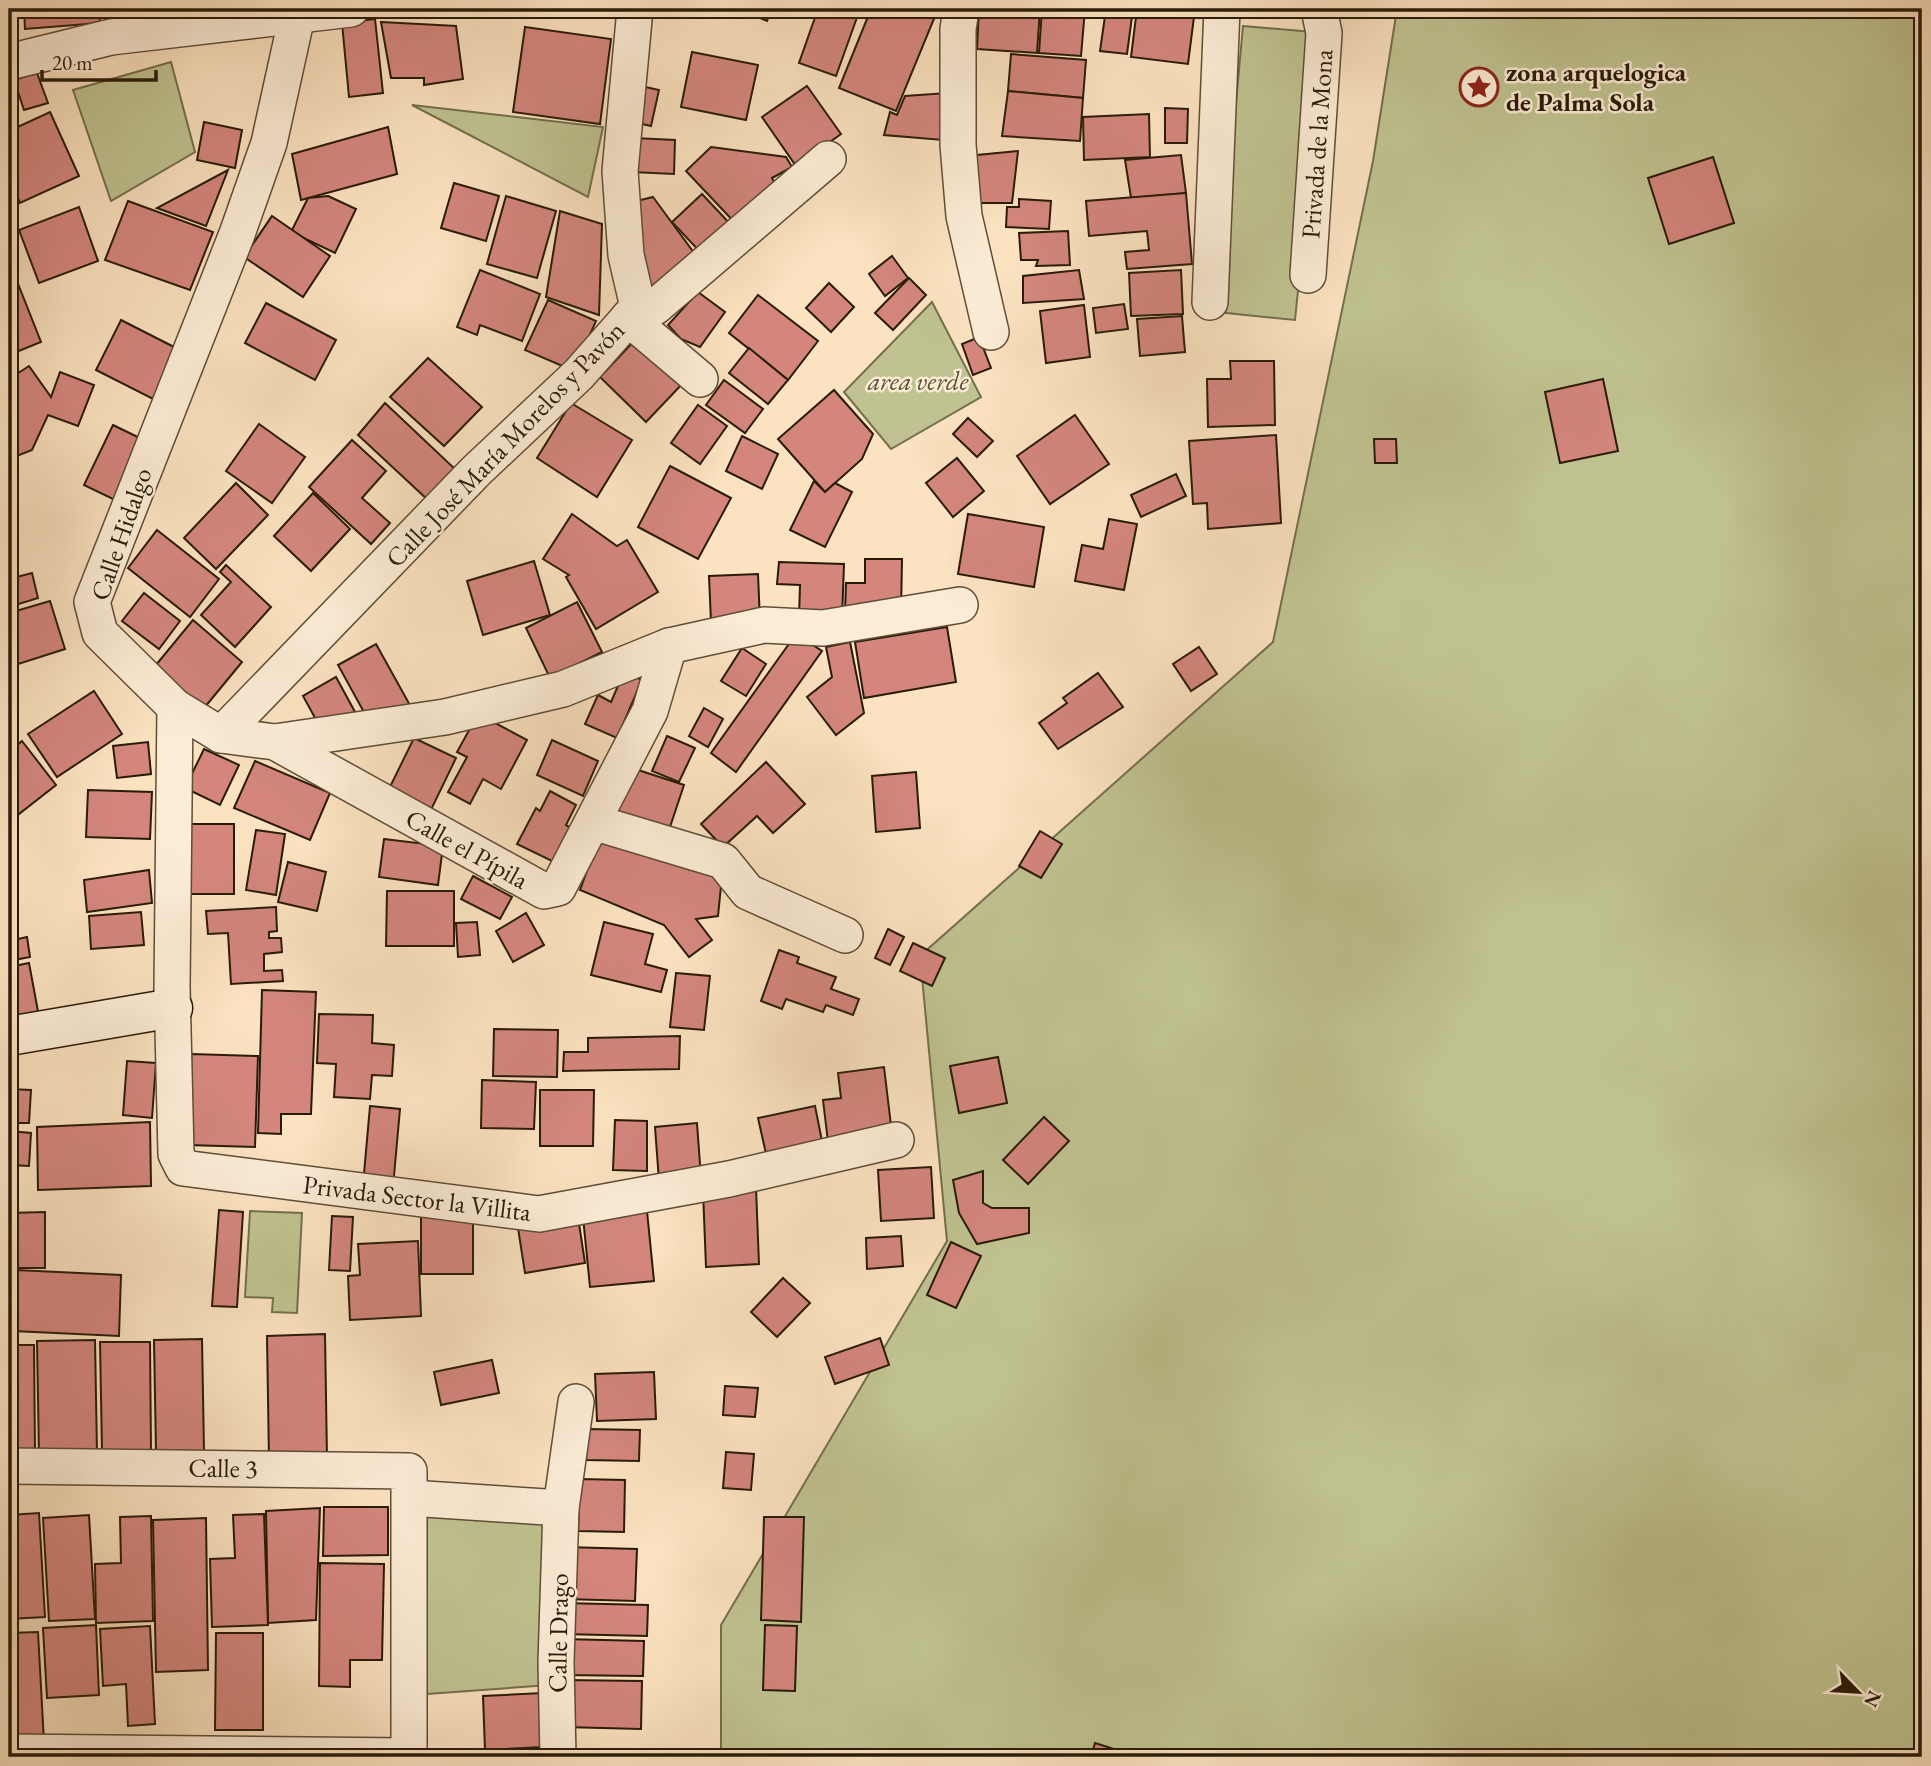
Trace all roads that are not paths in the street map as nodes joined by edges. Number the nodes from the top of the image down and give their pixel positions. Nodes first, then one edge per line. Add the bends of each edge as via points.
1 (351, 9) edge
2 (635, 9) edge
3 (961, 9) edge
4 (1222, 9) edge
5 (1321, 11) edge
6 (297, 16) junction
7 (112, 23) edge
8 (9, 62) edge
9 (828, 159) dead end
10 (1308, 275) dead end
11 (1210, 302) dead end
12 (633, 313) junction
13 (991, 332) dead end
14 (700, 379) dead end
15 (960, 605) dead end
16 (669, 646) junction
17 (175, 707) junction
18 (221, 735) junction
19 (275, 742) junction
20 (593, 821) junction
21 (845, 935) dead end
22 (173, 1008) junction
23 (9, 1036) edge
24 (896, 1140) dead end
25 (576, 1402) dead end
26 (9, 1465) edge
27 (410, 1498) junction
28 (561, 1508) junction
29 (9, 1752) edge
30 (409, 1757) edge
31 (558, 1757) edge

1 - 6 street
2 - 12 street, Calle José María Morelos y Pavón via 620,171
3 - 13 street via 958,132 964,216
4 - 11 street
5 - 10 street, Privada de la Mona via 1324,33
6 - 7 street
6 - 17 street, Calle Hidalgo via 269,143 92,602 100,633
7 - 8 street
9 - 12 street via 655,307
12 - 14 street
12 - 18 street, Calle José María Morelos y Pavón via 579,374 476,471
15 - 16 street via 823,628 764,625
16 - 19 street via 563,689 445,717
16 - 20 street, Calle el Pípila via 650,711
17 - 18 street, Calle el Pípila
17 - 22 street
18 - 19 street, Calle el Pípila
19 - 20 street, Calle el Pípila via 544,891 558,888
20 - 21 street via 723,861 748,892
22 - 23 street
22 - 24 street, Privada Sector la Villita via 176,1154 183,1168 540,1214 729,1179
25 - 28 street, Calle Drago
26 - 27 street, Calle 3 via 409,1471
27 - 28 street
27 - 30 street, Calle 3
28 - 31 street, Calle Drago
29 - 30 street

